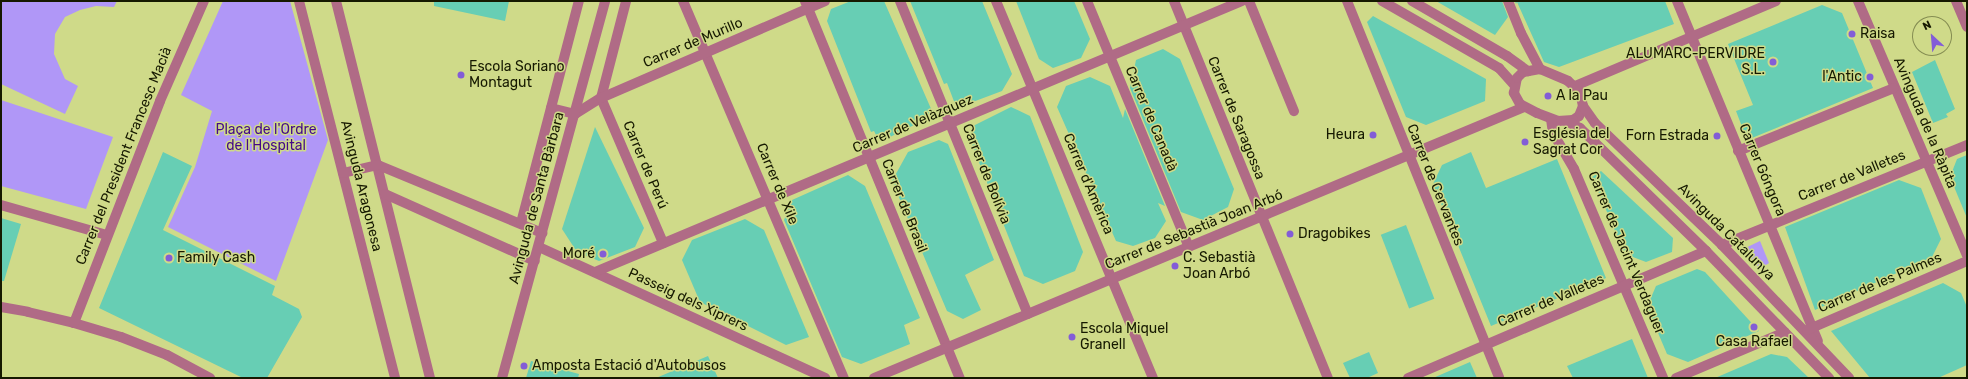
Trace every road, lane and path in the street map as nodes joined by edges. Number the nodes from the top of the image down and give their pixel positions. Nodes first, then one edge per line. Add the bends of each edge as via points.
1 (204, 1) edge
2 (299, 1) edge
3 (336, 1) edge
4 (579, 1) edge
5 (605, 1) edge
6 (626, 1) edge
7 (683, 1) edge
8 (825, 1) edge
9 (900, 1) edge
10 (996, 1) edge
11 (1087, 1) edge
12 (1174, 1) edge
13 (1242, 1) edge
14 (1249, 1) edge
15 (1347, 1) edge
16 (1382, 1) edge
17 (1412, 1) edge
18 (1508, 1) edge
19 (1677, 1) edge
20 (1776, 1) edge
21 (1858, 1) edge
22 (1956, 1) edge
23 (1763, 4) edge
24 (806, 5) edge
25 (1424, 5) edge
26 (1184, 25) junction
27 (1967, 27) edge
28 (1691, 37) junction
29 (705, 53) junction
30 (1110, 56) junction
31 (1540, 69) junction
32 (1528, 71) junction
33 (1515, 86) junction
34 (1575, 86) junction
35 (1894, 88) junction
36 (1033, 89) junction
37 (601, 98) junction
38 (1583, 106) junction
39 (1524, 107) junction
40 (551, 108) junction
41 (1294, 111) dead end
42 (574, 114) junction
43 (1552, 119) junction
44 (1566, 121) junction
45 (950, 124) junction
46 (1967, 145) edge
47 (1738, 151) junction
48 (869, 157) junction
49 (1408, 157) junction
50 (1927, 162) junction
51 (378, 165) junction
52 (343, 173) junction
53 (385, 194) junction
54 (769, 199) junction
55 (1, 205) edge
56 (1261, 218) junction
57 (521, 223) junction
58 (1769, 225) junction
59 (542, 233) junction
60 (107, 235) junction
61 (663, 243) junction
62 (1722, 245) junction
63 (539, 247) junction
64 (1190, 248) junction
65 (1706, 251) junction
66 (1967, 255) edge
67 (535, 261) junction
68 (1967, 261) edge
69 (594, 272) junction
70 (1112, 279) junction
71 (1625, 285) junction
72 (1, 307) edge
73 (1028, 314) junction
74 (74, 323) junction
75 (1809, 329) junction
76 (1785, 332) junction
77 (1485, 345) junction
78 (947, 348) junction
79 (210, 378) edge
80 (396, 378) edge
81 (430, 378) edge
82 (502, 378) edge
83 (826, 378) edge
84 (844, 378) edge
85 (874, 378) edge
86 (960, 378) edge
87 (1153, 378) edge
88 (1328, 378) edge
89 (1408, 378) edge
90 (1499, 378) edge
91 (1663, 378) edge
92 (1676, 378) edge
93 (1829, 378) edge
94 (1849, 378) edge

1 - 60 street, Carrer del President Francesc Macià via 180,52
2 - 52 street, Avinguda Aragonesa
3 - 51 street, Avinguda Aragonesa
4 - 40 street
5 - 42 street, Avinguda de Santa Bàrbara
6 - 37 street
7 - 29 street, Carrer de Xile
8 - 24 street, Carrer de Murillo
9 - 45 street, Carrer de Bolívia
10 - 36 street, Carrer d'Amèrica
11 - 30 street, Carrer de Canadà
12 - 26 street, Carrer de Saragossa
13 - 26 street, Carrer de Velàzquez
14 - 41 street
15 - 49 street, Carrer de Cervantes
16 - 33 street via 1499,68
17 - 25 street
18 - 31 street
19 - 28 street, Carrer Góngora
20 - 23 street
21 - 35 street, Avinguda de la Ràpita
22 - 27 street
23 - 28 street
24 - 29 street, Carrer de Murillo
24 - 48 street, Carrer de Brasil
25 - 32 street
26 - 30 street, Carrer de Velàzquez
26 - 56 street, Carrer de Saragossa
28 - 34 street
28 - 47 street, Carrer Góngora
29 - 37 street, Carrer de Murillo
29 - 54 street, Carrer de Xile
30 - 36 street, Carrer de Velàzquez
30 - 64 street, Carrer de Canadà
31 - 32 street
31 - 34 street
32 - 33 street via 1517,78
33 - 39 street via 1514,93
34 - 38 street via 1580,92
35 - 47 street
35 - 50 street, Avinguda de la Ràpita
36 - 45 street, Carrer de Velàzquez
36 - 70 street, Carrer d'Amèrica
37 - 42 street, Carrer de Murillo
37 - 61 street, Carrer de Perú
38 - 44 street via 1579,116
38 - 62 street, Avinguda Catalunya via 1596,123
39 - 43 street
39 - 49 street, Carrer de Sebastià Joan Arbó
40 - 42 street
40 - 57 street
42 - 59 street, Avinguda de Santa Bàrbara
43 - 44 street
43 - 71 street, Carrer de Jacint Verdaguer via 1552,133 1574,169
44 - 65 street via 1580,128
45 - 48 street, Carrer de Velàzquez
45 - 73 street, Carrer de Bolívia
46 - 50 street, Carrer de Valletes
47 - 58 street, Carrer Góngora
48 - 54 street, Carrer de Velàzquez
48 - 78 street, Carrer de Brasil
49 - 56 street, Carrer de Sebastià Joan Arbó
49 - 77 street, Carrer de Cervantes
50 - 58 street, Carrer de Valletes
50 - 66 street, Avinguda de la Ràpita
51 - 52 street
51 - 53 street, Avinguda Aragonesa
51 - 57 street
52 - 80 street, Avinguda Aragonesa
53 - 67 street
53 - 81 street, Avinguda Aragonesa
54 - 61 street, Carrer de Velàzquez
54 - 84 street, Carrer de Xile
55 - 60 street
56 - 64 street, Carrer de Sebastià Joan Arbó
56 - 88 street, Carrer de Saragossa
57 - 59 street
58 - 62 street, Carrer de Valletes
58 - 75 street, Carrer Góngora
59 - 63 street, Avinguda de Santa Bàrbara
60 - 74 street, Carrer del President Francesc Macià
61 - 69 street, Carrer de Velàzquez
62 - 75 street, Avinguda Catalunya
63 - 67 street, Avinguda de Santa Bàrbara
63 - 69 street, Passeig dels Xiprers
64 - 70 street, Carrer de Sebastià Joan Arbó
65 - 71 street, Carrer de Valletes
65 - 76 street
67 - 82 street, Avinguda de Santa Bàrbara
68 - 75 street, Carrer de les Palmes
69 - 83 street, Passeig dels Xiprers
70 - 73 street, Carrer de Sebastià Joan Arbó
70 - 87 street, Carrer d'Amèrica
71 - 77 street, Carrer de Valletes
71 - 91 street, Carrer de Jacint Verdaguer
72 - 74 street
73 - 78 street, Carrer de Sebastià Joan Arbó
74 - 79 street via 140,344
75 - 94 street, Carrer Góngora via 1821,348
76 - 92 street
76 - 93 street
77 - 89 street, Carrer de Valletes
77 - 90 street, Carrer de Cervantes
78 - 85 street, Carrer de Sebastià Joan Arbó
78 - 86 street, Carrer de Brasil

